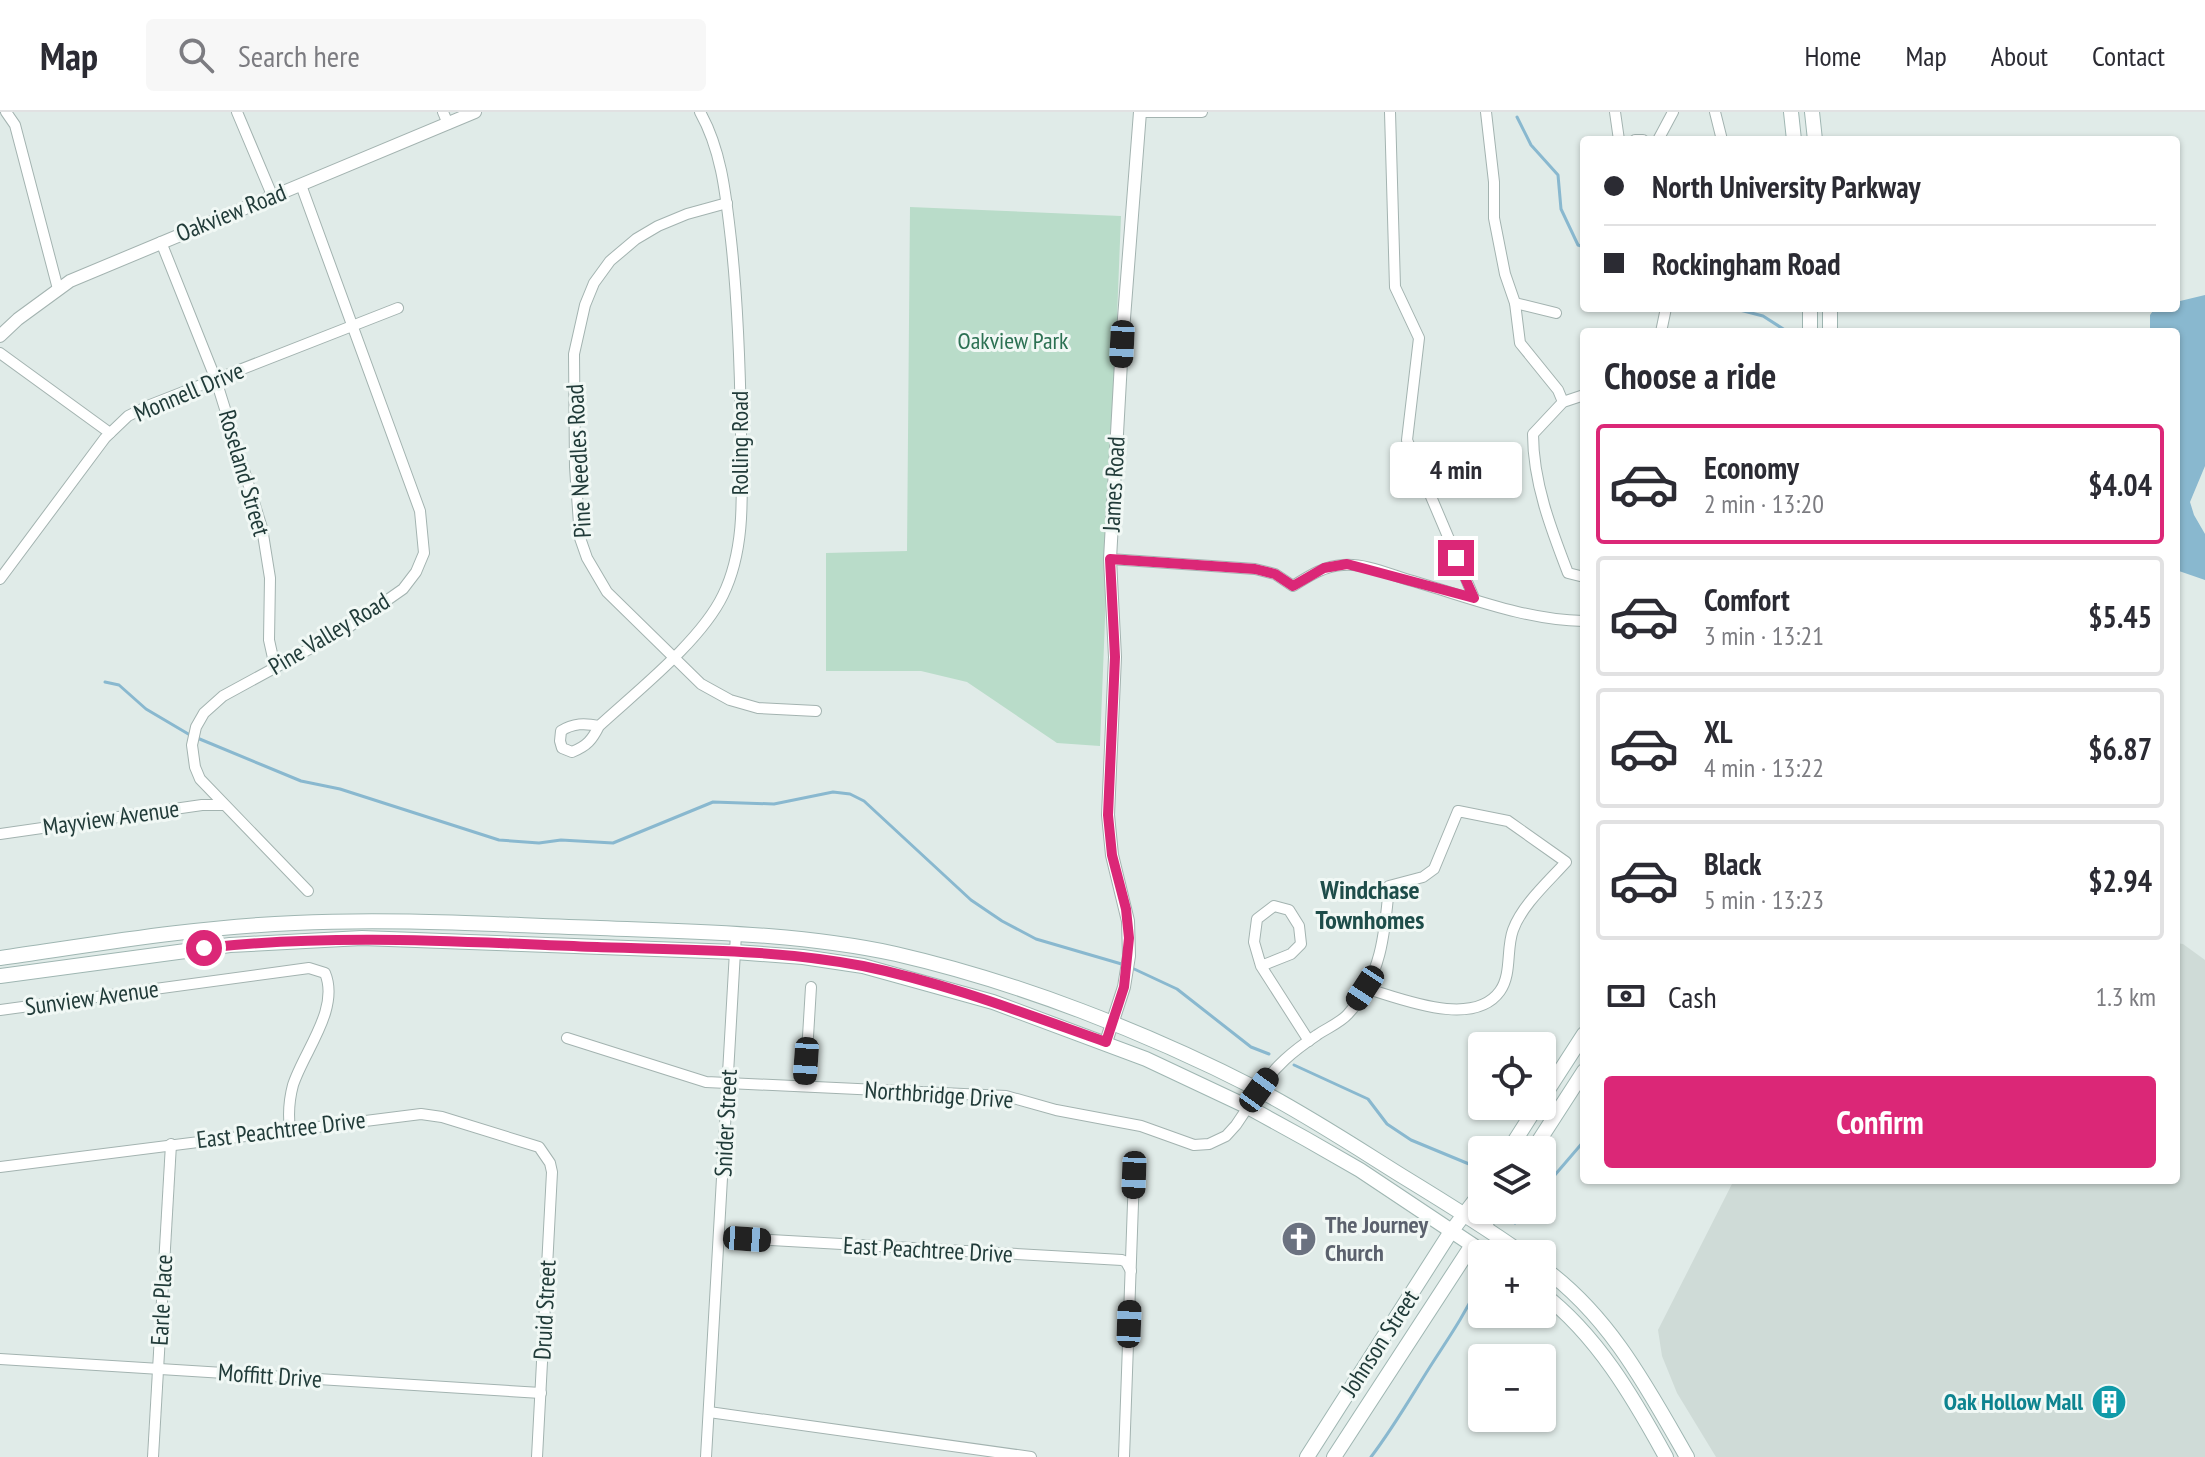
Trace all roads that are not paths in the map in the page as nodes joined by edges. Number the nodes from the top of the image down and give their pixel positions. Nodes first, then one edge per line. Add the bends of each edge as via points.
1 (6, 112) edge
2 (237, 112) edge
3 (475, 112) edge
4 (700, 112) edge
5 (1140, 112) edge
6 (1202, 112) edge
7 (1390, 112) edge
8 (1486, 112) edge
9 (1615, 112) edge
10 (1673, 112) edge
11 (1715, 112) edge
12 (1791, 112) edge
13 (1812, 112) edge
14 (445, 118) edge
15 (1618, 136) edge
16 (1660, 136) edge
17 (1721, 136) edge
18 (1794, 136) edge
19 (1815, 136) edge
20 (301, 185) junction
21 (272, 195) junction
22 (727, 203) junction
23 (161, 242) junction
24 (58, 289) junction
25 (1515, 303) junction
26 (398, 308) dead end
27 (1556, 313) dead end
28 (352, 326) junction
29 (0, 336) edge
30 (0, 353) edge
31 (216, 380) junction
32 (1580, 396) edge
33 (1563, 402) junction
34 (110, 433) junction
35 (1110, 559) junction
36 (1580, 576) edge
37 (0, 579) edge
38 (1474, 598) junction
39 (1580, 621) edge
40 (674, 656) junction
41 (275, 667) junction
42 (816, 711) dead end
43 (599, 726) dead end
44 (223, 805) junction
45 (0, 834) edge
46 (308, 891) dead end
47 (736, 934) junction
48 (735, 952) junction
49 (0, 958) edge
50 (1261, 966) junction
51 (0, 976) edge
52 (811, 987) dead end
53 (1365, 988) junction
54 (0, 1010) edge
55 (1112, 1025) junction
56 (567, 1038) dead end
57 (1580, 1040) edge
58 (1309, 1041) junction
59 (1106, 1042) junction
60 (1556, 1077) edge
61 (1580, 1077) edge
62 (728, 1085) junction
63 (805, 1086) junction
64 (1259, 1090) junction
65 (1248, 1107) junction
66 (290, 1129) junction
67 (1542, 1136) edge
68 (171, 1144) junction
69 (550, 1163) joint
70 (0, 1167) edge
71 (1134, 1175) dead end
72 (1468, 1210) edge
73 (1464, 1215) junction
74 (1484, 1226) junction
75 (1450, 1233) junction
76 (719, 1237) junction
77 (1475, 1240) edge
78 (1504, 1240) edge
79 (1468, 1243) edge
80 (1468, 1251) edge
81 (1131, 1271) junction
82 (1556, 1280) edge
83 (1556, 1305) edge
84 (0, 1359) edge
85 (158, 1369) junction
86 (541, 1393) junction
87 (709, 1412) junction
88 (153, 1457) edge
89 (537, 1457) edge
90 (706, 1457) edge
91 (1031, 1457) edge
92 (1124, 1457) edge
93 (1307, 1457) edge
94 (1334, 1457) edge
95 (1666, 1457) edge
96 (1687, 1457) edge

1 - 24 street via 15,125
2 - 21 street
3 - 14 street, Oakview Road
4 - 22 street, Rolling Road via 721,166
5 - 6 street
5 - 35 street, James Road
7 - 38 street via 1395,287 1419,338 1407,440
8 - 25 street via 1494,218
9 - 15 street
10 - 16 street
11 - 17 street
12 - 18 main road
13 - 19 main road
14 - 20 street, Oakview Road
20 - 21 street, Oakview Road
20 - 28 street, Pine Valley Road
21 - 23 street, Oakview Road
22 - 40 street, Rolling Road via 738,301 740,529 723,596
22 - 40 street, Pine Needles Road via 658,226 610,261 585,305 574,354 580,538 607,592
23 - 24 street, Oakview Road
23 - 31 street, Roseland Street
24 - 29 street, Oakview Road
25 - 27 street
25 - 33 street via 1520,343
26 - 28 street, Monnell Drive
28 - 31 street, Monnell Drive
28 - 41 street, Pine Valley Road via 420,511 424,553 403,589 346,629
30 - 34 street
31 - 34 street, Monnell Drive via 128,416
31 - 41 street, Roseland Street via 262,528
32 - 33 street
33 - 36 street via 1533,434 1533,449 1552,531 1568,573
34 - 37 street, Monnell Drive
35 - 38 street via 1255,569 1293,586 1324,568 1347,564
35 - 55 street, James Road via 1115,657 1108,815 1129,938 1127,976
38 - 39 street via 1558,621
40 - 42 street, Pine Needles Road via 701,684 730,700 758,708
40 - 43 street, Rolling Road
41 - 44 street, Pine Valley Road via 215,701 196,727 195,767
44 - 45 street, Mayview Avenue
44 - 46 street, Pine Valley Road
47 - 48 street, Snider Street
47 - 49 main road via 411,921 293,923
47 - 55 main road via 813,939 898,955 1031,994
48 - 51 main road via 435,939 304,940
48 - 59 main road via 863,966 993,1002
48 - 62 street, Snider Street
50 - 50 street via 1254,942 1257,919 1274,906 1289,910 1299,926 1301,944
50 - 58 street
52 - 63 street
53 - 53 street via 1380,958 1389,886 1434,869 1458,811 1508,821 1566,862 1521,914 1500,991 1482,1005 1444,1011
53 - 58 street via 1348,1014
54 - 66 street, Sunview Avenue via 309,968 325,973 331,986 293,1086
55 - 59 street, James Road
55 - 64 main road
56 - 62 street, Northbridge Drive
57 - 60 main road
58 - 64 street via 1284,1057
59 - 65 main road
61 - 67 main road
62 - 63 street, Northbridge Drive
62 - 76 street, Snider Street
63 - 65 street, Northbridge Drive via 1006,1096 1141,1126 1194,1145 1226,1136
64 - 73 main road
65 - 75 main road via 1360,1170
66 - 68 street, East Peachtree Drive
66 - 69 street, East Peachtree Drive via 421,1114 539,1147
68 - 70 street, East Peachtree Drive
68 - 85 street, Earle Place
69 - 86 street, Druid Street
71 - 81 street
72 - 73 main road, Johnson Street
73 - 74 main road
73 - 75 main road, Johnson Street
74 - 77 street, Johnson Street
74 - 78 main road
75 - 79 main road
75 - 93 main road, Johnson Street
76 - 81 street, East Peachtree Drive via 1122,1260
76 - 87 street, Snider Street
80 - 94 main road, Johnson Street
81 - 92 street
82 - 96 main road via 1613,1334
83 - 95 main road via 1593,1343
84 - 85 street, Moffitt Drive
85 - 86 street, Moffitt Drive
85 - 88 street, Earle Place
86 - 89 street, Druid Street
87 - 90 street, Snider Street
87 - 91 street

